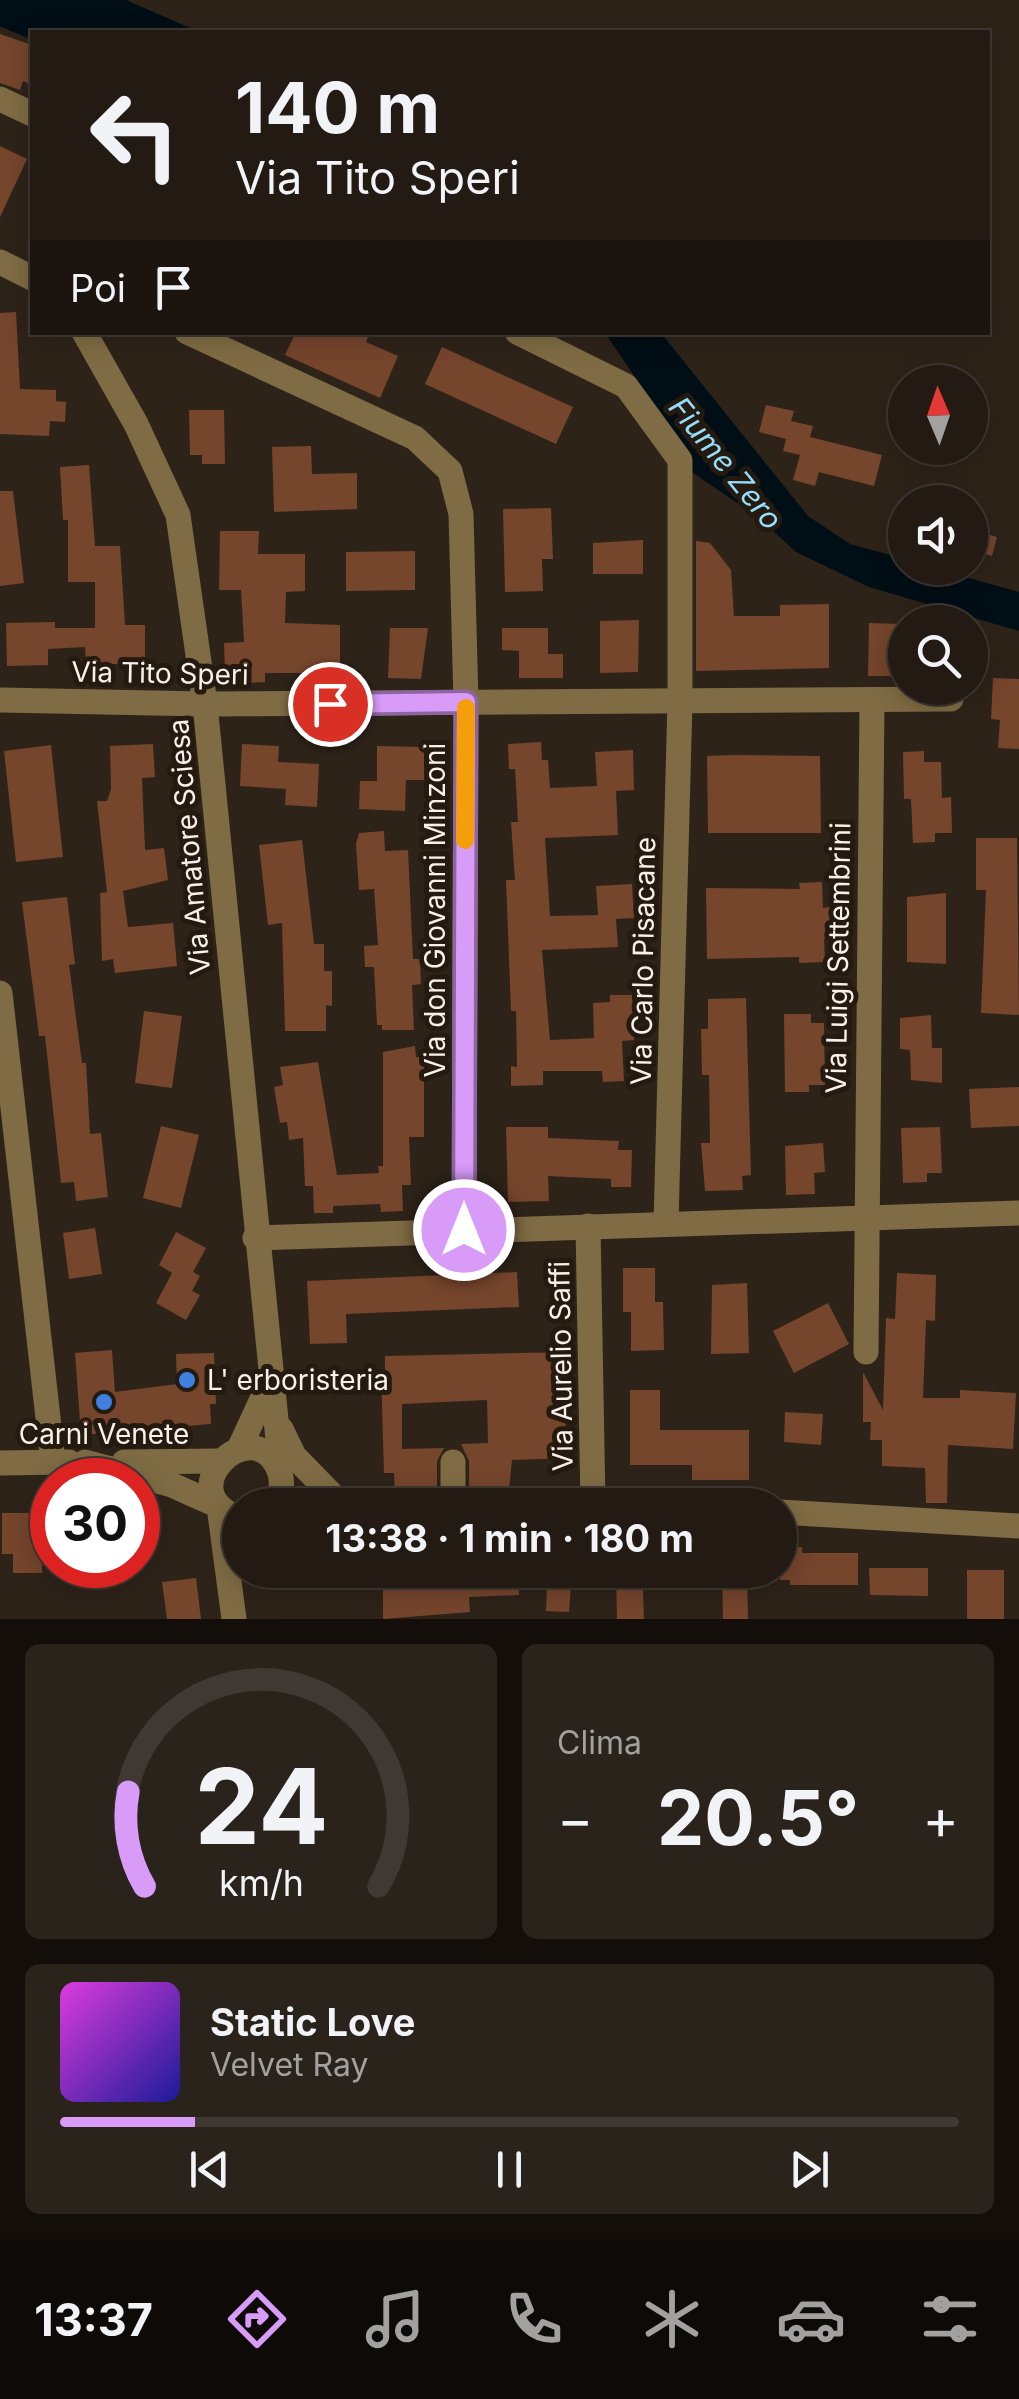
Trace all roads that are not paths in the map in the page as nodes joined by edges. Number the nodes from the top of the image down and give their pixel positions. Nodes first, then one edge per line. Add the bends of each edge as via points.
1 (0, 100) edge
2 (30, 113) edge
3 (0, 262) edge
4 (30, 277) edge
5 (86, 335) edge
6 (193, 335) edge
7 (523, 335) edge
8 (0, 700) edge
9 (872, 700) junction
10 (888, 700) edge
11 (680, 701) junction
12 (466, 702) junction
13 (206, 704) junction
14 (0, 993) edge
15 (1019, 1213) edge
16 (864, 1218) junction
17 (666, 1223) junction
18 (588, 1226) junction
19 (464, 1230) junction
20 (255, 1238) junction
21 (866, 1352) dead end
22 (271, 1380) junction
23 (276, 1417) junction
24 (229, 1455) junction
25 (53, 1458) edge
26 (160, 1458) edge
27 (30, 1462) edge
28 (453, 1462) dead end
29 (0, 1463) edge
30 (277, 1466) junction
31 (162, 1482) joint
32 (282, 1488) edge
33 (319, 1488) edge
34 (329, 1488) edge
35 (454, 1488) edge
36 (594, 1488) edge
37 (222, 1500) edge
38 (222, 1508) edge
39 (797, 1513) edge
40 (1019, 1526) edge
41 (222, 1544) edge
42 (233, 1588) edge
43 (234, 1619) edge

1 - 2 street
3 - 4 street
5 - 13 street, Via Amatore Sciesa via 178,515
6 - 12 street, Via don Giovanni Minzoni via 415,438 450,471 461,514
7 - 11 street via 626,386 680,460
8 - 13 street, Via Tito Speri
9 - 10 street, Via Tito Speri
9 - 11 street, Via Tito Speri
9 - 16 street, Via Luigi Settembrini
11 - 12 street, Via Tito Speri
11 - 17 street, Via Carlo Pisacane
12 - 13 street, Via Tito Speri
12 - 19 street, Via don Giovanni Minzoni
13 - 20 street, Via Amatore Sciesa
14 - 25 street
15 - 16 street
16 - 17 street
16 - 21 street, Via Luigi Settembrini
17 - 18 street
18 - 19 street
18 - 36 street, Via Aurelio Saffi
19 - 20 street
20 - 22 street, Via Amatore Sciesa
22 - 23 street, Via Amatore Sciesa
22 - 24 street
23 - 30 street, Via Amatore Sciesa
23 - 34 street via 294,1456
24 - 26 street
24 - 30 street via 261,1451
24 - 37 street via 211,1484
27 - 29 street
28 - 35 street
30 - 32 street, Via Amatore Sciesa
30 - 33 street
31 - 38 street
31 - 41 street
39 - 40 street
42 - 43 street

